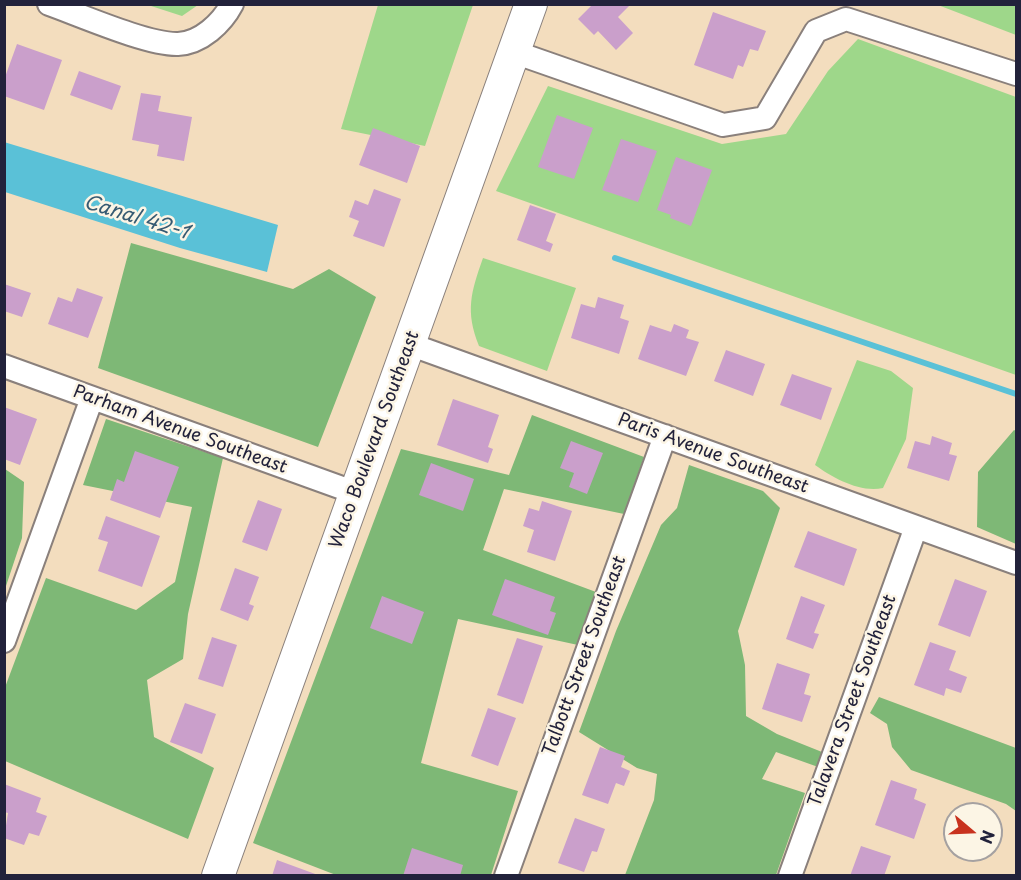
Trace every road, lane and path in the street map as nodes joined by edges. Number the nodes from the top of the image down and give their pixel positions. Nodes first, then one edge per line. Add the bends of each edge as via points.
1 (49, 4) edge
2 (232, 4) edge
3 (531, 4) edge
4 (514, 52) junction
5 (1017, 74) edge
6 (409, 344) junction
7 (4, 366) edge
8 (92, 398) junction
9 (665, 436) junction
10 (356, 493) junction
11 (916, 527) junction
12 (1017, 563) edge
13 (4, 640) edge
14 (218, 876) edge
15 (506, 876) edge
16 (790, 876) edge

1 - 2 street via 152,39 179,44 218,26
3 - 4 street, Waco Boulevard Southeast
4 - 5 street via 723,125 765,118 816,31 846,19
4 - 6 street, Waco Boulevard Southeast
6 - 9 street, Paris Avenue Southeast
6 - 10 street, Waco Boulevard Southeast
7 - 8 street, Parham Avenue Southeast
8 - 10 street, Parham Avenue Southeast
8 - 13 street
9 - 11 street, Paris Avenue Southeast
9 - 15 street, Talbott Street Southeast
10 - 14 street, Waco Boulevard Southeast
11 - 12 street, Paris Avenue Southeast
11 - 16 street, Talavera Street Southeast

